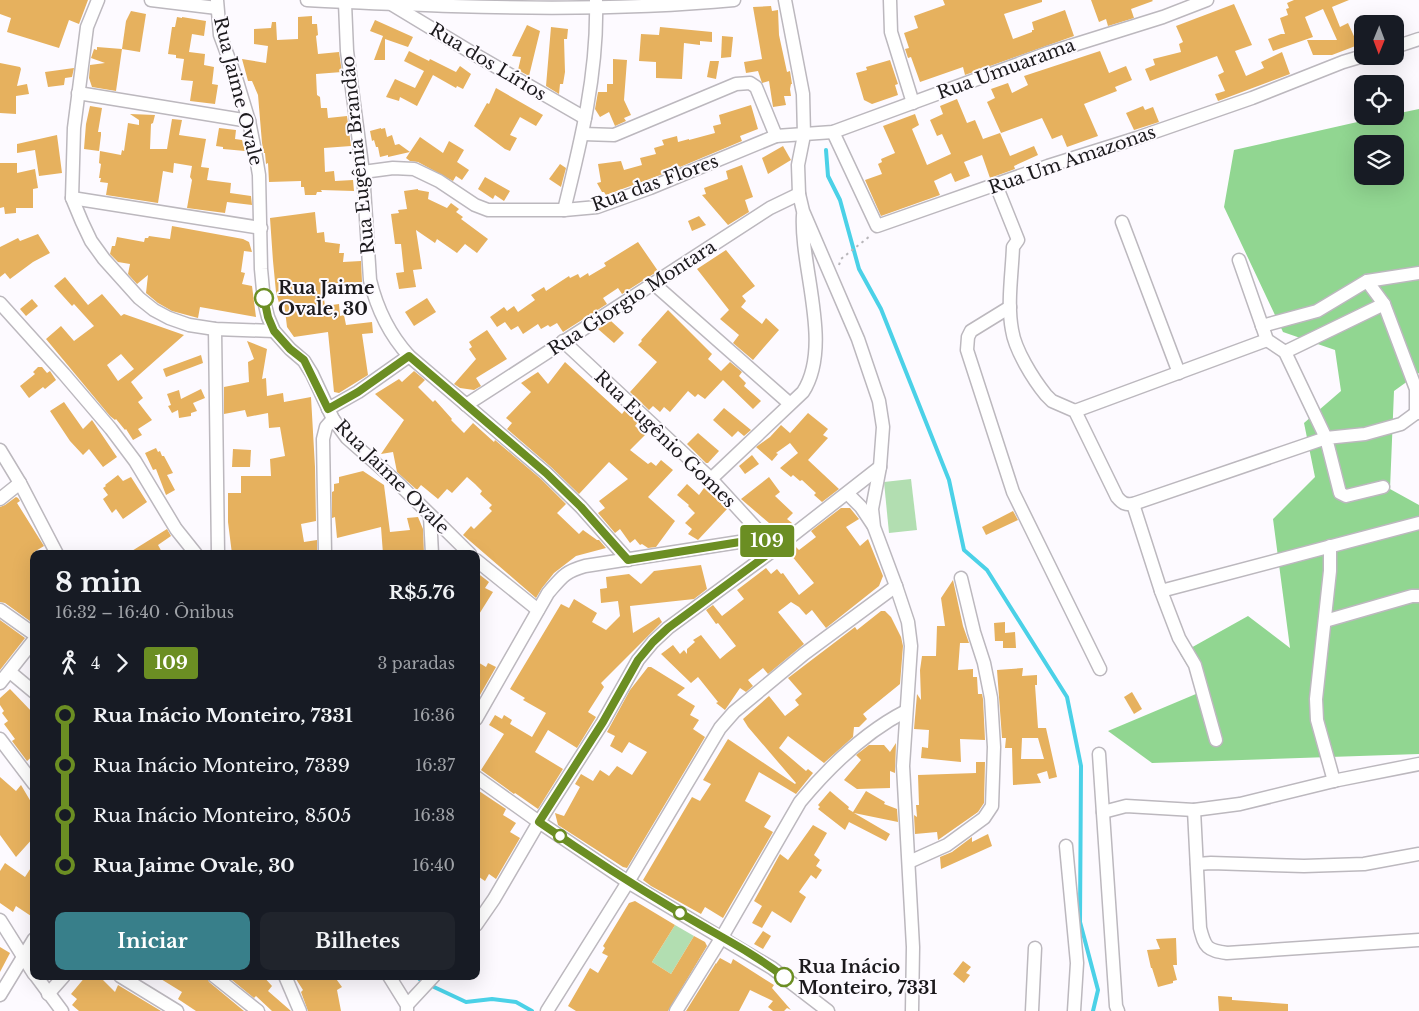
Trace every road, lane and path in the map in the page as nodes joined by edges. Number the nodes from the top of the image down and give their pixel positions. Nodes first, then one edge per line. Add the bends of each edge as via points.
1 (98, 0) edge
2 (151, 0) edge
3 (307, 0) edge
4 (734, 0) edge
5 (785, 0) edge
6 (890, 0) edge
7 (1207, 0) edge
8 (345, 3) junction
9 (489, 3) edge
10 (217, 4) edge
11 (392, 4) junction
12 (596, 4) edge
13 (1419, 39) edge
14 (1404, 44) edge
15 (1354, 59) edge
16 (78, 93) junction
17 (913, 103) junction
18 (585, 118) junction
19 (249, 121) junction
20 (833, 132) junction
21 (583, 134) junction
22 (804, 135) junction
23 (776, 136) junction
24 (363, 172) junction
25 (996, 184) junction
26 (799, 194) junction
27 (72, 198) junction
28 (564, 210) junction
29 (803, 211) junction
30 (1122, 222) dead end
31 (260, 228) junction
32 (867, 239) dead end
33 (841, 259) dead end
34 (1239, 260) dead end
35 (1419, 273) edge
36 (1367, 281) junction
37 (654, 284) junction
38 (0, 303) edge
39 (1384, 304) junction
40 (1010, 308) junction
41 (4, 318) edge
42 (1262, 326) junction
43 (215, 329) junction
44 (274, 331) junction
45 (1267, 340) junction
46 (563, 341) junction
47 (1285, 352) junction
48 (409, 356) junction
49 (1179, 373) junction
50 (466, 404) junction
51 (789, 404) junction
52 (1075, 411) junction
53 (1417, 413) edge
54 (330, 414) junction
55 (1326, 438) junction
56 (0, 450) edge
57 (880, 468) junction
58 (711, 479) junction
59 (20, 483) junction
60 (1383, 487) dead end
61 (848, 494) junction
62 (0, 499) edge
63 (1133, 504) junction
64 (430, 516) junction
65 (1419, 523) edge
66 (874, 527) junction
67 (765, 538) junction
68 (1330, 546) junction
69 (775, 549) junction
70 (55, 550) edge
71 (191, 550) edge
72 (218, 550) edge
73 (325, 550) edge
74 (432, 550) edge
75 (466, 550) edge
76 (628, 560) junction
77 (480, 563) edge
78 (961, 578) dead end
79 (896, 586) junction
80 (1161, 591) junction
81 (1419, 596) edge
82 (0, 610) edge
83 (538, 610) junction
84 (1325, 621) junction
85 (30, 631) edge
86 (30, 645) edge
87 (1100, 670) dead end
88 (10, 672) junction
89 (0, 683) edge
90 (30, 689) edge
91 (906, 711) junction
92 (480, 712) edge
93 (0, 739) edge
94 (1216, 740) dead end
95 (1099, 754) dead end
96 (1419, 764) edge
97 (30, 779) edge
98 (480, 780) edge
99 (1334, 781) junction
100 (1194, 810) junction
101 (1103, 812) junction
102 (539, 822) junction
103 (1066, 846) dead end
104 (1419, 854) edge
105 (910, 862) junction
106 (1197, 864) junction
107 (628, 882) junction
108 (480, 919) edge
109 (0, 920) edge
110 (722, 937) junction
111 (1419, 940) edge
112 (30, 945) edge
113 (1035, 948) dead end
114 (22, 957) junction
115 (30, 968) edge
116 (38, 980) edge
117 (60, 980) edge
118 (127, 980) edge
119 (219, 980) edge
120 (287, 980) edge
121 (391, 980) edge
122 (431, 980) edge
123 (48, 994) junction
124 (0, 995) edge
125 (407, 1008) edge
126 (62, 1011) edge
127 (177, 1011) edge
128 (258, 1011) edge
129 (300, 1011) edge
130 (547, 1011) edge
131 (676, 1011) edge
132 (828, 1011) edge
133 (912, 1011) edge
134 (1032, 1011) edge
135 (1074, 1011) edge
136 (1118, 1011) edge

1 - 16 street via 88,27
2 - 10 street
3 - 8 street
4 - 12 street via 678,6
5 - 22 street via 803,94
6 - 17 street via 892,32
7 - 17 street, Rua Umuarama via 1048,53
8 - 11 street
8 - 24 street, Rua Eugênia Brandão via 349,74
9 - 11 street
9 - 12 street
10 - 19 street, Rua Jaime Ovale via 220,35
11 - 18 street, Rua dos Lírios
12 - 18 street via 594,52
13 - 14 street
15 - 25 street, Rua Um Amazonas via 1217,110
16 - 19 street
16 - 27 street
17 - 20 street, Rua Umuarama
18 - 21 street
19 - 31 street, Rua Jaime Ovale via 259,175
20 - 22 street, Rua Umuarama
20 - 25 street, Rua Um Amazonas via 877,226
21 - 23 street via 606,136 625,131 745,82 756,87
21 - 28 street
22 - 23 street, Rua das Flores
22 - 26 street via 798,165
23 - 28 street, Rua das Flores via 606,204
24 - 28 street, Rua das Flores via 414,169 488,210
24 - 48 street, Rua Eugênia Brandão via 370,280 374,296 390,331
25 - 40 street via 1018,240 1013,247
26 - 29 street
26 - 37 street, Rua Giorgio Montara via 770,208
27 - 31 street
27 - 43 street via 91,241 139,298 169,318
29 - 51 street via 804,250 813,308 814,365 803,392
29 - 57 street via 858,339 879,401 882,427
30 - 49 street
31 - 44 street, Rua Jaime Ovale via 264,301
32 - 33 path
34 - 42 street
35 - 36 street
36 - 39 street
36 - 42 street via 1317,311
37 - 46 street, Rua Giorgio Montara
37 - 51 street
38 - 41 street
39 - 47 street
39 - 53 street via 1416,389
40 - 52 street via 1014,342 1042,390 1052,401
40 - 87 street via 971,331 967,350 1013,492
41 - 71 street via 64,374 111,429
42 - 45 street
43 - 44 street
43 - 72 street
44 - 54 street, Rua Jaime Ovale via 304,360
45 - 47 street
45 - 49 street
46 - 50 street, Rua Giorgio Montara
46 - 58 street, Rua Eugênio Gomes
47 - 55 street
48 - 50 street, Rua Eugênia Brandão
48 - 54 street
49 - 52 street
50 - 76 street, Rua Eugênia Brandão via 546,473
51 - 58 street
52 - 63 street via 1117,497 1121,502
53 - 55 street via 1401,424 1365,434
54 - 64 street, Rua Jaime Ovale via 347,438
54 - 73 street via 323,439
55 - 60 street via 1340,493 1346,496
55 - 63 street
56 - 59 street
57 - 61 street
57 - 66 street via 872,509
58 - 67 street, Rua Eugênio Gomes
59 - 62 street
59 - 70 street
61 - 66 street
61 - 69 street
63 - 80 street
64 - 74 street
64 - 75 street, Rua Jaime Ovale
65 - 68 street
66 - 79 street
67 - 69 street, Rua Eugênio Gomes
67 - 76 street
68 - 80 street
68 - 84 street
69 - 102 street via 653,642 638,660
76 - 83 street via 570,571 557,582
77 - 83 street
78 - 105 street via 991,698 994,747 992,806 984,818 948,845
79 - 91 street via 908,622 911,646
79 - 107 street via 804,654 734,712 720,728
80 - 94 street via 1179,638 1195,665
81 - 84 street
82 - 85 street
83 - 92 street
84 - 99 street via 1316,699 1317,720
86 - 88 street
88 - 89 street
88 - 90 street
91 - 105 street via 904,766
91 - 110 street via 867,736 800,802
93 - 97 street
95 - 101 street
96 - 99 street
98 - 102 street
99 - 100 street via 1240,804
100 - 101 street via 1126,806
100 - 106 street
101 - 136 street
102 - 107 street
102 - 108 street
103 - 135 street via 1077,963
104 - 106 street via 1364,864
105 - 133 street
106 - 111 street via 1200,928 1204,943 1212,951 1227,953
107 - 110 street
107 - 130 street
109 - 114 street
110 - 131 street
110 - 132 street via 772,968
112 - 114 street
113 - 134 street
114 - 115 street
114 - 124 street
116 - 123 street
117 - 123 street
118 - 127 street
119 - 128 street
120 - 129 street
121 - 125 street
122 - 125 street
123 - 126 street

